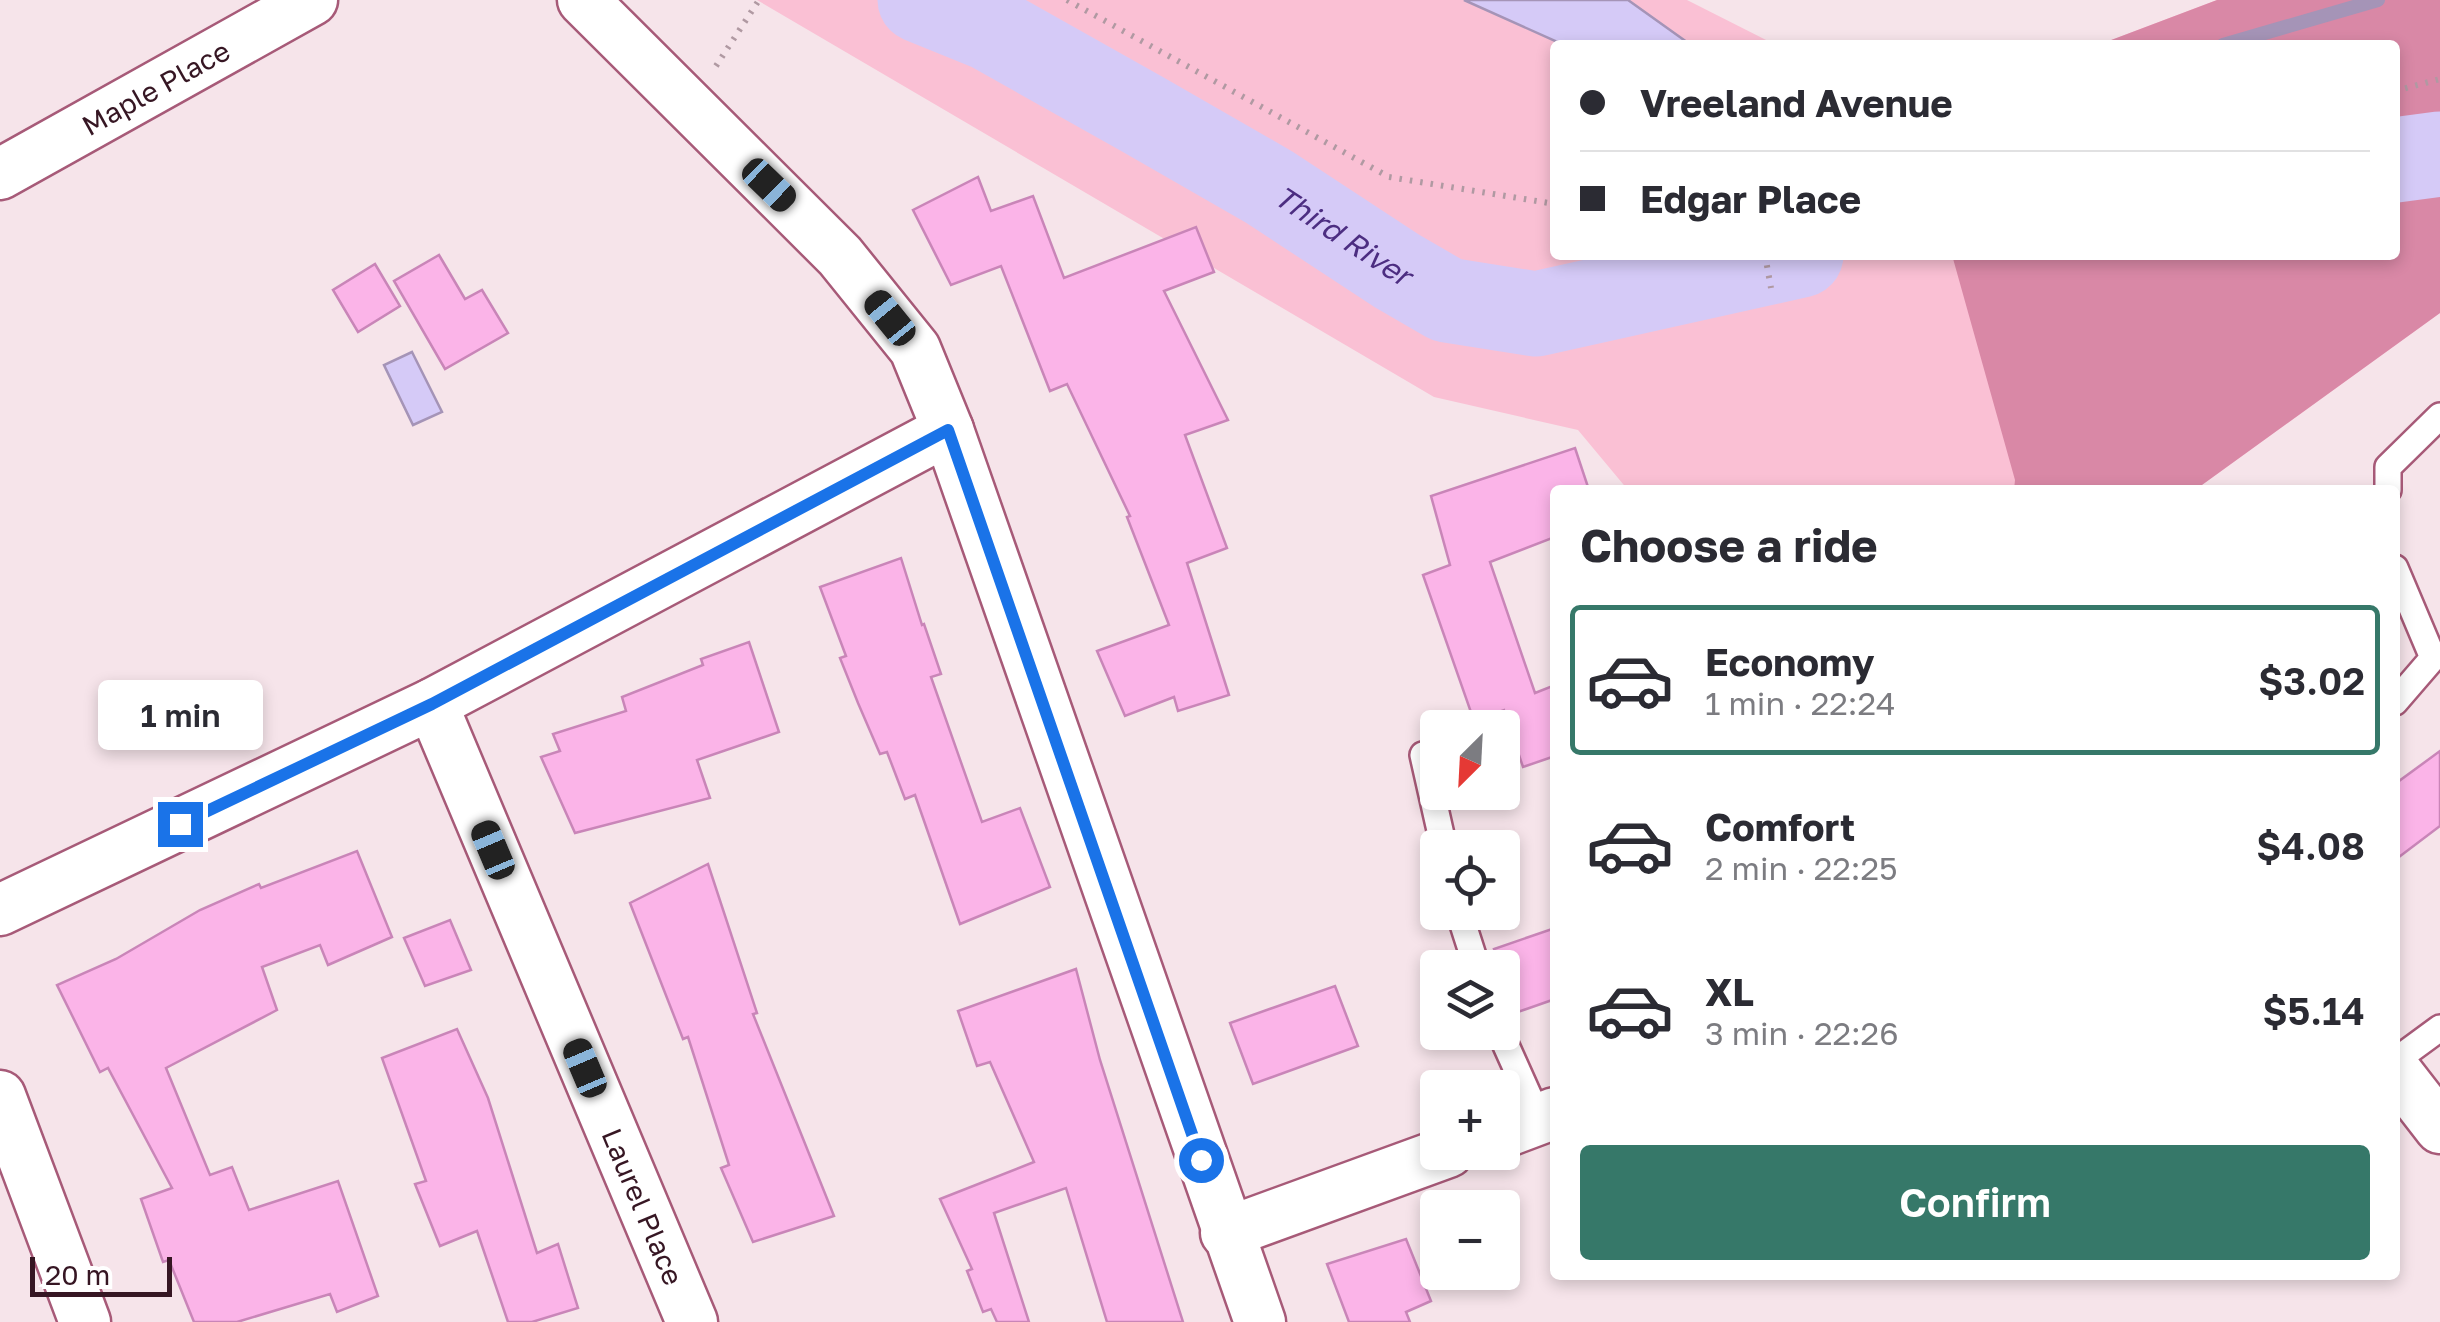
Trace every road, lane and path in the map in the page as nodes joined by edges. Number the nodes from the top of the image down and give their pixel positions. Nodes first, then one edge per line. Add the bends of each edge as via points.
1 (312, 0) edge
2 (583, 0) edge
3 (759, 0) edge
4 (1067, 0) edge
5 (2440, 79) edge
6 (2400, 90) edge
7 (689, 108) junction
8 (0, 174) edge
9 (1550, 203) edge
10 (1766, 260) edge
11 (1771, 288) dead end
12 (2440, 416) edge
13 (948, 430) junction
14 (2388, 485) edge
15 (2400, 580) edge
16 (2400, 696) edge
17 (432, 704) junction
18 (0, 910) edge
19 (2440, 1028) edge
20 (1506, 1050) edge
21 (2400, 1057) edge
22 (2400, 1076) edge
23 (0, 1096) edge
24 (1532, 1122) edge
25 (2440, 1128) edge
26 (1420, 1162) edge
27 (1226, 1233) junction
28 (85, 1322) edge
29 (692, 1322) edge
30 (1260, 1322) edge

1 - 8 street, Maple Place
2 - 7 street
3 - 7 path
4 - 9 path via 1389,177
5 - 6 path
7 - 13 street via 840,256 902,333
10 - 11 path
12 - 14 lane via 2388,467
13 - 17 street
13 - 27 street
15 - 16 lane via 2433,658
17 - 18 street
17 - 29 street, Laurel Place
19 - 21 lane
20 - 24 lane
22 - 25 street
23 - 28 street
26 - 27 street
27 - 30 street

